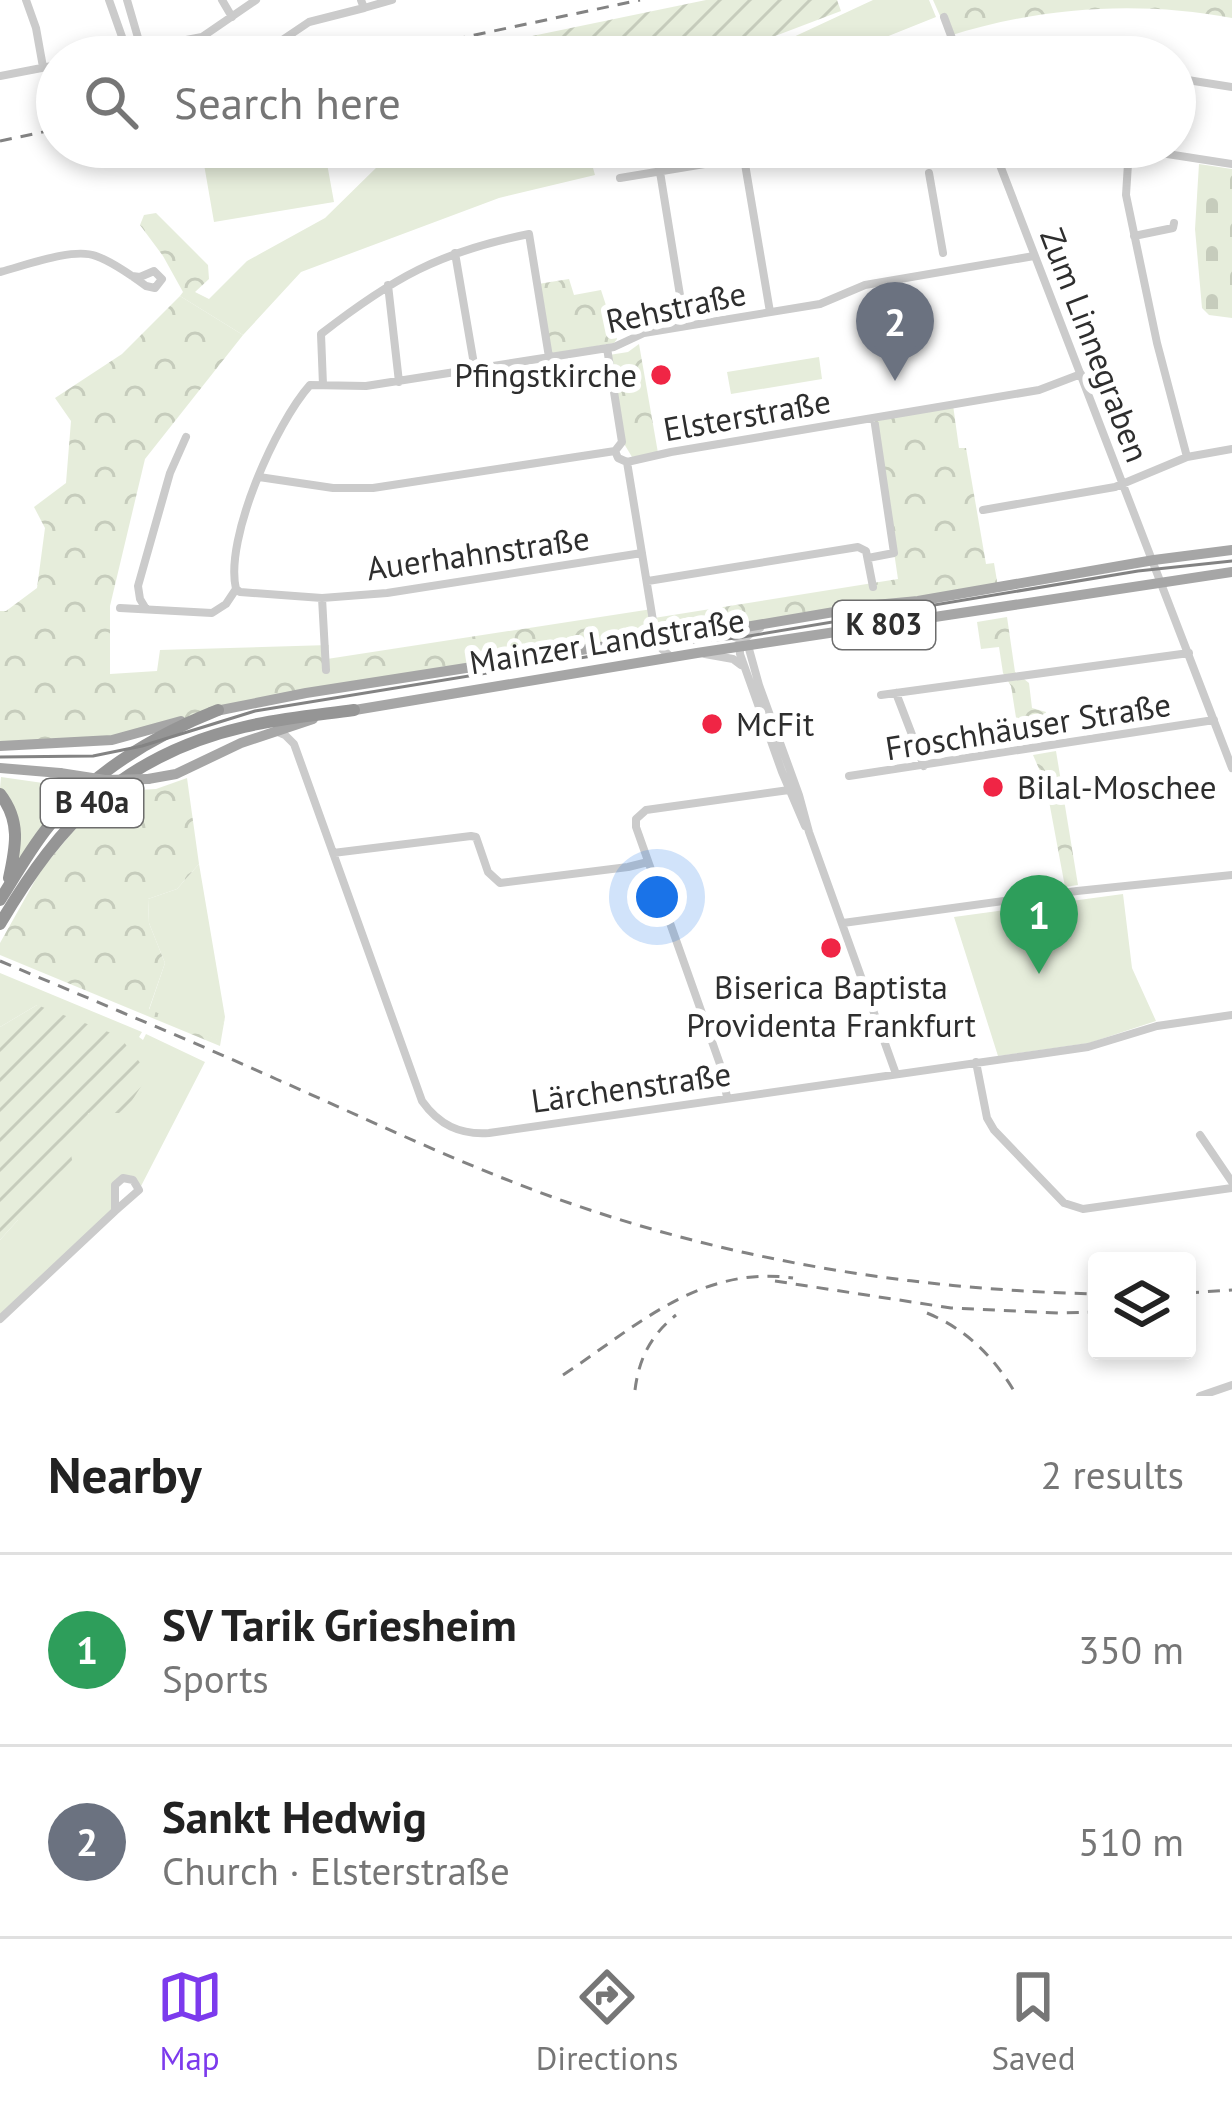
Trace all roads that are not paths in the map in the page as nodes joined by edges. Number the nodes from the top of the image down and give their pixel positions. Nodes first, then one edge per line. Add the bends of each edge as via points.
1 (26, 0) edge
2 (109, 0) edge
3 (127, 0) edge
4 (222, 0) edge
5 (256, 0) edge
6 (392, 0) edge
7 (363, 4) edge
8 (232, 17) junction
9 (944, 17) dead end
10 (37, 36) edge
11 (122, 36) edge
12 (138, 36) edge
13 (204, 36) edge
14 (288, 36) edge
15 (951, 36) edge
16 (36, 69) edge
17 (0, 76) edge
18 (1196, 81) edge
19 (1232, 87) edge
20 (1196, 159) edge
21 (1232, 164) edge
22 (684, 168) edge
23 (746, 168) edge
24 (929, 168) edge
25 (1001, 168) edge
26 (1126, 168) edge
27 (660, 172) junction
28 (620, 178) dead end
29 (1174, 223) dead end
30 (1134, 236) junction
31 (455, 253) junction
32 (1034, 256) junction
33 (944, 262) junction
34 (0, 272) edge
35 (132, 276) dead end
36 (388, 285) junction
37 (770, 312) junction
38 (685, 326) junction
39 (607, 348) junction
40 (549, 357) junction
41 (475, 370) junction
42 (1081, 374) junction
43 (400, 382) junction
44 (323, 385) junction
45 (874, 418) junction
46 (185, 436) dead end
47 (619, 446) junction
48 (1232, 449) edge
49 (1187, 457) junction
50 (629, 460) junction
51 (260, 477) junction
52 (1124, 484) junction
53 (982, 510) dead end
54 (1232, 550) edge
55 (642, 553) junction
56 (868, 558) junction
57 (1154, 560) junction
58 (1232, 572) edge
59 (648, 581) junction
60 (1162, 583) junction
61 (873, 587) dead end
62 (236, 589) junction
63 (322, 598) junction
64 (119, 608) dead end
65 (146, 609) junction
66 (778, 621) junction
67 (722, 631) junction
68 (656, 639) junction
69 (768, 643) junction
70 (743, 645) junction
71 (697, 653) junction
72 (1189, 653) junction
73 (672, 658) junction
74 (742, 666) junction
75 (326, 670) dead end
76 (754, 671) junction
77 (896, 693) junction
78 (881, 695) dead end
79 (218, 710) junction
80 (354, 710) junction
81 (316, 718) junction
82 (1214, 720) junction
83 (270, 732) junction
84 (1227, 742) edge
85 (295, 744) junction
86 (0, 746) edge
87 (924, 766) junction
88 (0, 768) edge
89 (1232, 768) edge
90 (849, 776) dead end
91 (794, 779) junction
92 (783, 791) junction
93 (0, 794) edge
94 (809, 832) junction
95 (333, 854) junction
96 (649, 862) junction
97 (1232, 875) edge
98 (0, 900) edge
99 (843, 923) junction
100 (0, 924) edge
101 (1232, 1015) edge
102 (976, 1062) junction
103 (896, 1074) junction
104 (727, 1097) junction
105 (1200, 1135) dead end
106 (1232, 1185) edge
107 (115, 1211) dead end
108 (0, 1319) edge
109 (1232, 1385) edge
110 (1200, 1396) edge

1 - 10 street
2 - 11 street
3 - 12 street
4 - 8 street
5 - 8 street
6 - 7 street
7 - 14 street
8 - 13 street
9 - 15 street
16 - 17 street
18 - 19 street
20 - 21 street
22 - 27 street
23 - 37 street
24 - 33 street
25 - 32 street, Zum Linnegraben
26 - 30 street
27 - 28 street
27 - 38 street
29 - 30 street
30 - 49 street
31 - 36 street
31 - 40 street via 529,233
31 - 41 street
32 - 33 street, Rehstraße
32 - 42 street, Zum Linnegraben
33 - 37 street, Rehstraße via 820,304
34 - 35 street via 86,254
36 - 43 street
36 - 44 street via 321,334
37 - 38 street, Rehstraße
38 - 39 street, Rehstraße
39 - 40 street, Rehstraße
39 - 47 street
40 - 41 street, Rehstraße
41 - 43 street, Rehstraße
42 - 45 street, Elsterstraße via 1039,390
42 - 52 street, Zum Linnegraben
43 - 44 street, Rehstraße
44 - 51 street via 306,388
45 - 50 street, Elsterstraße
45 - 56 street via 894,553
46 - 65 street via 138,586
47 - 50 street via 618,458
47 - 51 street via 373,488
48 - 49 street
49 - 52 street
50 - 55 street
51 - 62 street via 236,547
52 - 53 street
52 - 57 street, Zum Linnegraben
54 - 57 main road, Mainzer Landstraße / K 803
55 - 59 street
55 - 63 street, Auerhahnstraße
56 - 59 street via 858,547
56 - 61 street
57 - 60 street, Zum Linnegraben
57 - 66 main road, Mainzer Landstraße / K 803
58 - 60 main road, Mainzer Landstraße / K 803
59 - 68 street
60 - 69 main road, Mainzer Landstraße / K 803
60 - 72 street, Zum Linnegraben
62 - 63 street, Auerhahnstraße
62 - 65 street via 212,613
63 - 75 street, Auerhahnstraße
64 - 65 street
66 - 67 main road, Mainzer Landstraße / K 803
66 - 70 street
67 - 68 main road, Mainzer Landstraße
67 - 70 street
68 - 73 street
68 - 79 main road, Mainzer Landstraße
69 - 70 main road, Mainzer Landstraße / K 803
69 - 76 street
70 - 71 main road, Mainzer Landstraße
70 - 74 street
70 - 76 street
71 - 73 main road, Mainzer Landstraße
71 - 74 street
72 - 77 street
72 - 82 street, Zum Linnegraben
73 - 80 main road, Mainzer Landstraße
74 - 92 street
76 - 91 street
77 - 78 street
77 - 87 street
79 - 86 main road, Mainzer Landstraße via 112,740
79 - 98 highway, B 40a via 148,742 86,788 50,824
80 - 81 main road, Mainzer Landstraße
80 - 100 highway, B 40a via 213,734 131,772 71,822
81 - 83 main road, Mainzer Landstraße
81 - 85 street via 299,728
82 - 84 street, Zum Linnegraben
82 - 87 street, Froschhäuser Straße
83 - 85 street
83 - 88 main road, Mainzer Landstraße, bridge via 148,779
84 - 89 street, Zum Linnegraben
85 - 95 street, Lärchenstraße
87 - 90 street, Froschhäuser Straße
91 - 92 street
91 - 94 street
92 - 94 street
92 - 96 street via 642,812 636,827
93 - 98 highway via 16,835
94 - 99 street
95 - 96 street via 471,836 500,884
95 - 104 street, Lärchenstraße via 422,1101 446,1125 489,1133
96 - 104 street
97 - 99 street
99 - 103 street
101 - 102 street, Lärchenstraße
102 - 103 street, Lärchenstraße
102 - 106 street via 987,1118 1072,1208
103 - 104 street, Lärchenstraße
105 - 106 street
107 - 108 street
109 - 110 street

